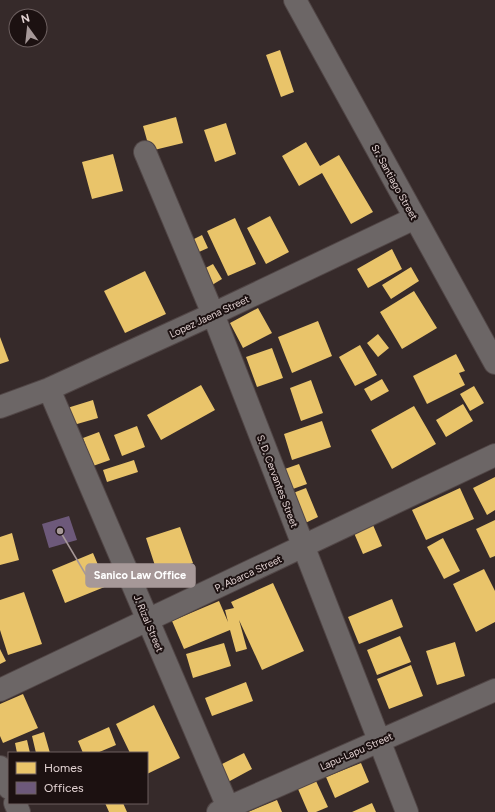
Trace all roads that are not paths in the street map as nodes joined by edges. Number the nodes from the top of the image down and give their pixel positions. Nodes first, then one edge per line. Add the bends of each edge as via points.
1 (295, 0) edge
2 (145, 152) dead end
3 (415, 218) junction
4 (213, 314) junction
5 (495, 363) edge
6 (49, 389) junction
7 (0, 407) edge
8 (495, 455) edge
9 (304, 546) junction
10 (148, 621) junction
11 (0, 690) edge
12 (495, 690) edge
13 (380, 741) junction
14 (0, 767) edge
15 (8, 786) edge
16 (225, 810) edge
17 (407, 812) edge

1 - 3 street, Sr. Santiago Street
2 - 4 street, S. D. Cervantes Street
3 - 4 street, Lopez Jaena Street
3 - 5 street, Sr. Santiago Street
4 - 6 street, Lopez Jaena Street
4 - 9 street, S. D. Cervantes Street
6 - 7 street, Lopez Jaena Street
6 - 10 street, J. Rizal Street
8 - 9 street, P. Abarca Street
9 - 10 street, P. Abarca Street
9 - 13 street, S. D. Cervantes Street
10 - 11 street, P. Abarca Street
10 - 16 street, J. Rizal Street
12 - 13 street, Lapu-Lapu Street
13 - 16 street, Lapu-Lapu Street
13 - 17 street, S. D. Cervantes Street
14 - 15 street

